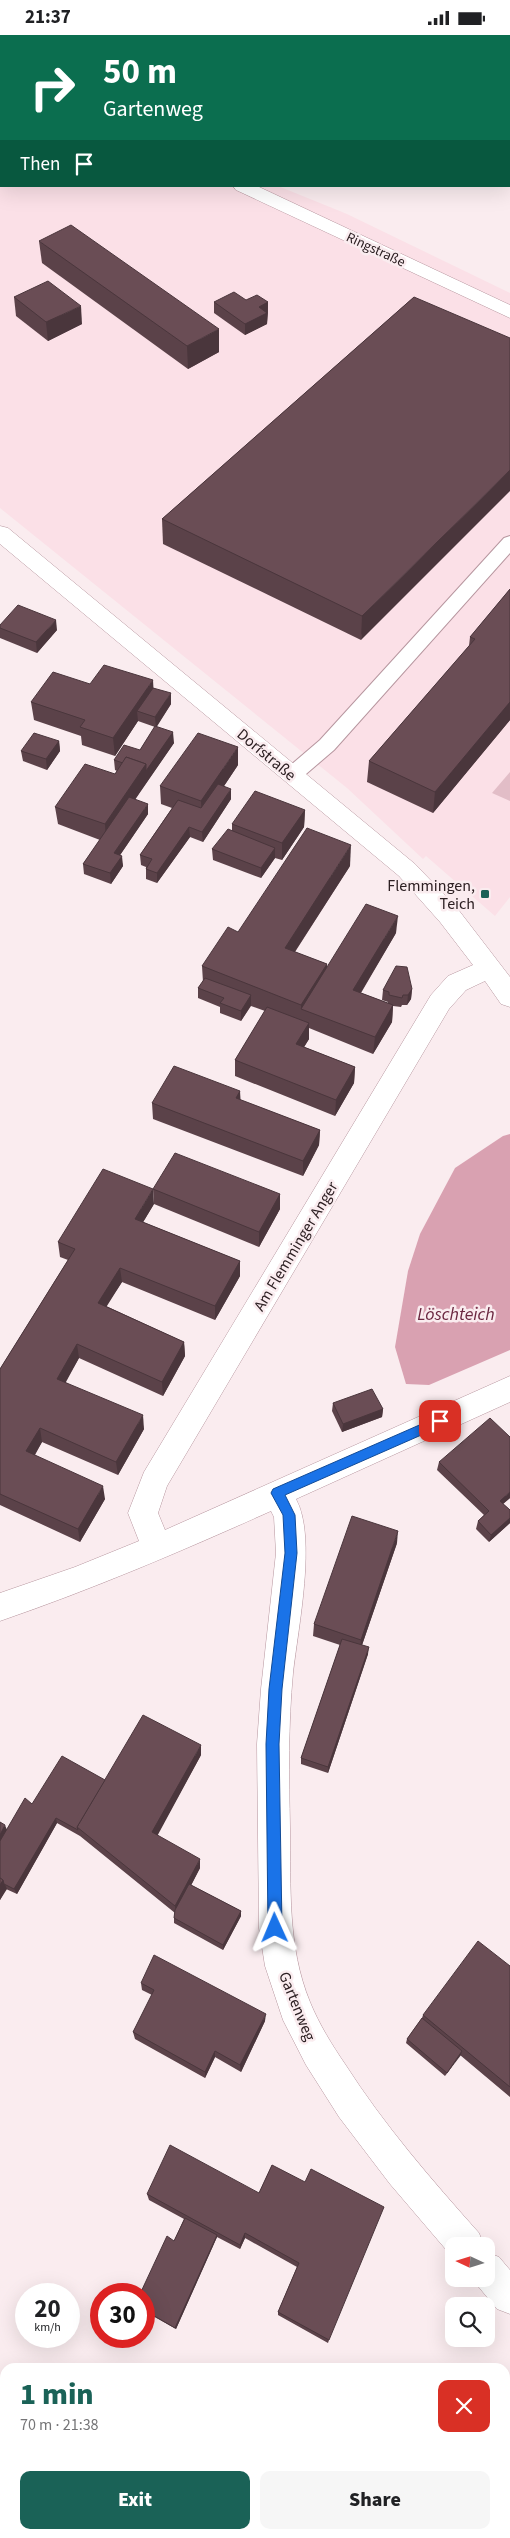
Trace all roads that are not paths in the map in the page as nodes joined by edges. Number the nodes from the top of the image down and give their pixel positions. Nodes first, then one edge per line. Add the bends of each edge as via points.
1 (244, 187) edge
2 (510, 312) edge
3 (0, 533) edge
4 (510, 542) edge
5 (292, 775) junction
6 (490, 968) junction
7 (510, 997) edge
8 (510, 1389) edge
9 (277, 1493) junction
10 (157, 1548) junction
11 (0, 1607) edge
12 (458, 2237) edge
13 (495, 2280) edge
14 (510, 2297) edge

1 - 2 street, Ringstraße
3 - 5 street, Dorfstraße
4 - 5 lane via 327,745
5 - 6 street, Dorfstraße via 372,839 432,895
6 - 7 street, Dorfstraße
6 - 10 street, Am Flemminger Anger via 457,983 440,1002 154,1481 143,1513
8 - 9 street
9 - 10 street
9 - 12 street, Gartenweg via 289,1515 291,1553 273,1744 275,1928 282,1966 295,2008 318,2053 351,2105 402,2172
10 - 11 street
13 - 14 street

